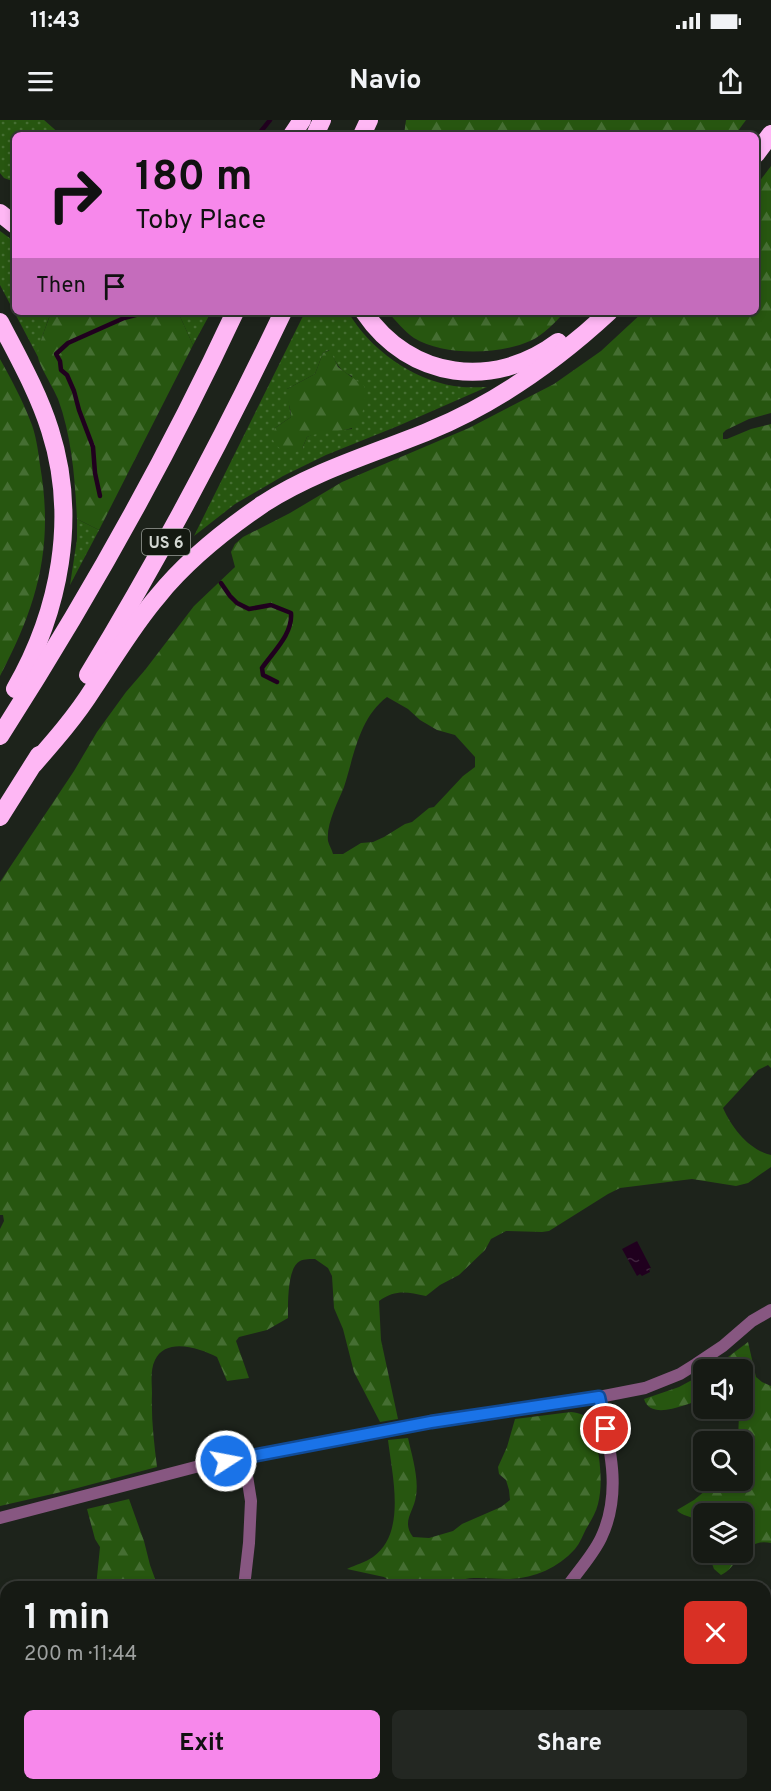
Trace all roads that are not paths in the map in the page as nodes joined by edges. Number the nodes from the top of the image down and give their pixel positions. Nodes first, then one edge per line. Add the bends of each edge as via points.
1 (771, 134) edge
2 (759, 150) edge
3 (0, 213) edge
4 (12, 223) edge
5 (234, 315) edge
6 (282, 315) edge
7 (366, 315) edge
8 (590, 315) edge
9 (606, 315) edge
10 (0, 322) edge
11 (0, 714) edge
12 (0, 736) edge
13 (34, 764) junction
14 (0, 817) edge
15 (771, 1310) edge
16 (599, 1397) junction
17 (244, 1457) junction
18 (0, 1518) edge
19 (245, 1581) edge
20 (571, 1581) edge

1 - 2 highway
3 - 4 highway
5 - 12 highway, US 6 via 114,545
6 - 13 highway, US 6 via 166,542
7 - 8 highway via 386,338 413,357 441,368 470,372 498,371 524,363 548,350
9 - 13 highway via 552,361 490,402 308,480 227,530 158,595 69,724
10 - 11 highway via 51,432 63,510 60,565 48,618 27,667
13 - 14 highway, US 6
15 - 16 street via 680,1374 645,1388
16 - 17 street via 431,1422
16 - 20 street via 612,1464 613,1500 601,1538
17 - 18 street
17 - 19 street via 251,1500

